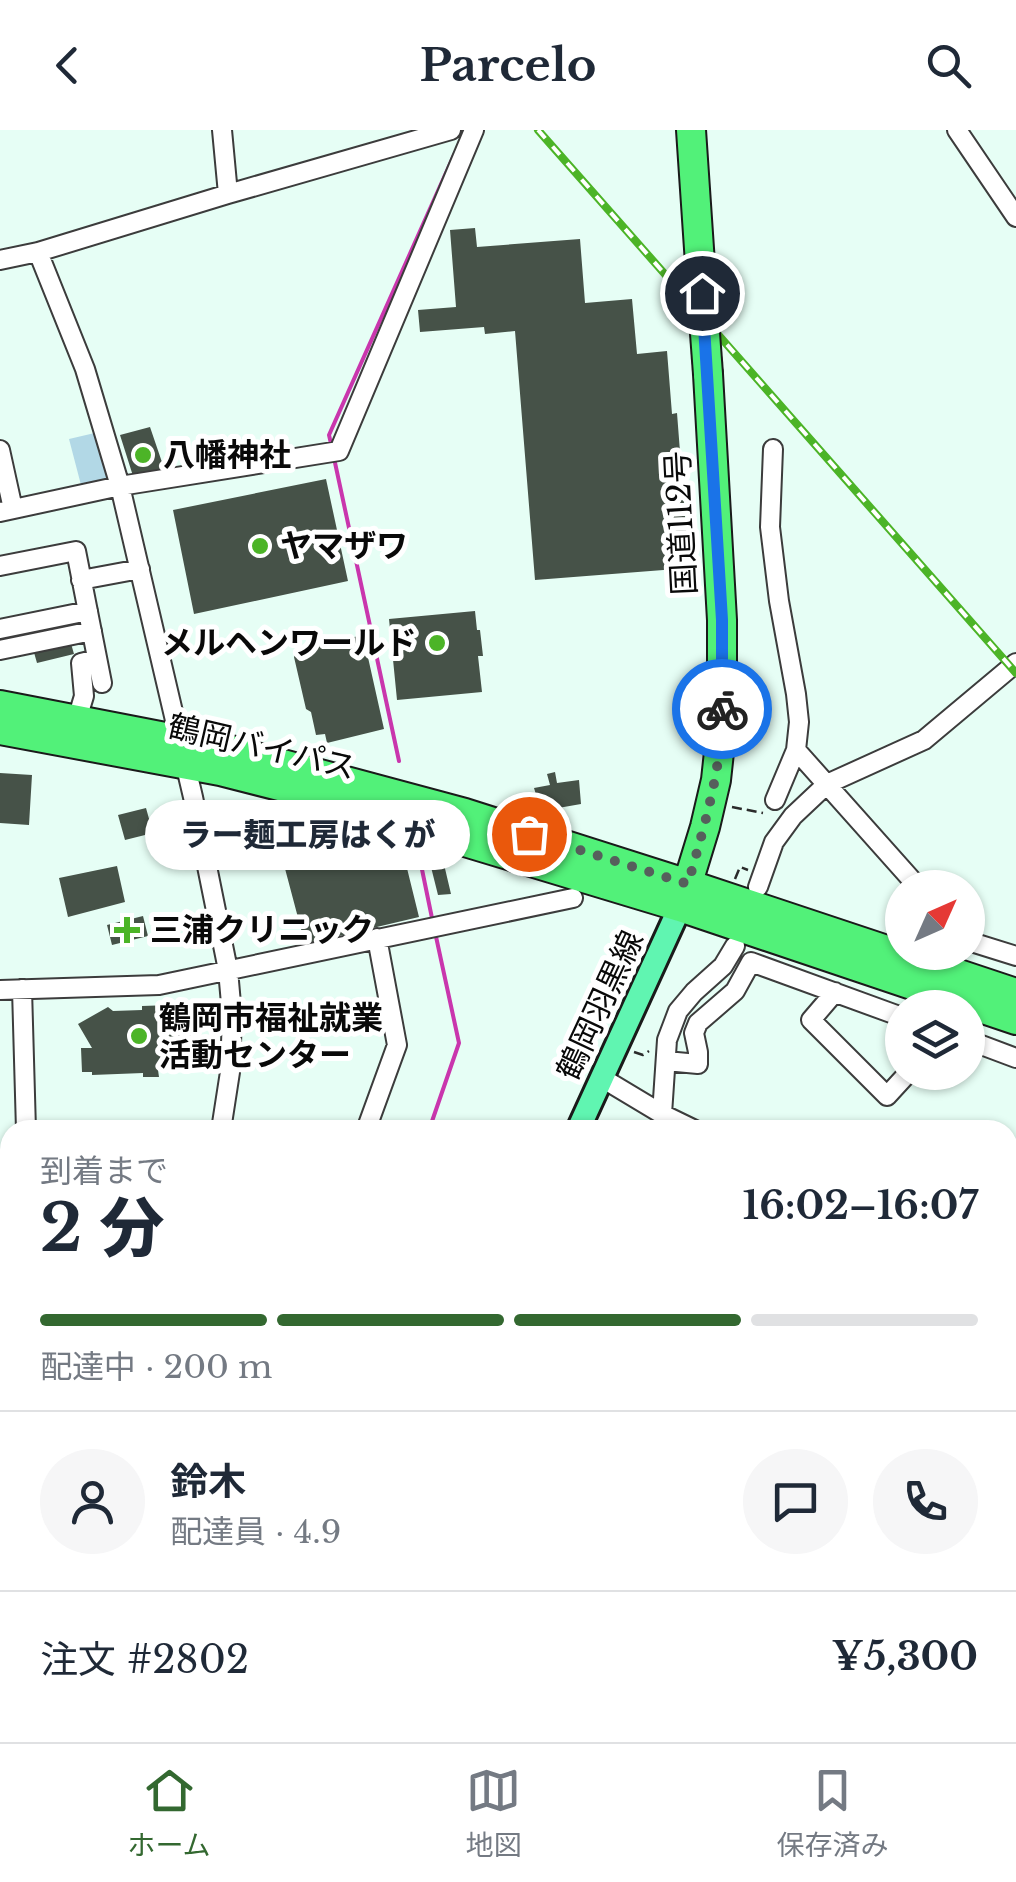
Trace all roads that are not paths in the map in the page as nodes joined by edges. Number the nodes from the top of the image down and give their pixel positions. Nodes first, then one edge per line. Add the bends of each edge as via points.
1 (222, 130) edge
2 (450, 130) edge
3 (474, 130) edge
4 (691, 130) edge
5 (957, 130) edge
6 (228, 194) junction
7 (1016, 217) edge
8 (38, 252) junction
9 (0, 260) edge
10 (774, 449) dead end
11 (0, 450) edge
12 (120, 486) junction
13 (6, 510) edge
14 (0, 566) edge
15 (140, 569) junction
16 (82, 580) junction
17 (88, 612) junction
18 (0, 629) edge
19 (92, 631) junction
20 (0, 650) edge
21 (97, 660) junction
22 (1016, 663) edge
23 (102, 683) dead end
24 (0, 706) edge
25 (77, 719) junction
26 (0, 730) edge
27 (796, 750) junction
28 (183, 752) junction
29 (827, 784) junction
30 (772, 806) road end
31 (903, 870) edge
32 (754, 879) road end
33 (684, 895) junction
34 (574, 898) dead end
35 (377, 938) junction
36 (735, 946) dead end
37 (985, 946) edge
38 (1016, 956) edge
39 (228, 970) junction
40 (22, 989) junction
41 (0, 990) edge
42 (835, 992) junction
43 (1016, 994) edge
44 (885, 1011) edge
45 (1016, 1020) edge
46 (985, 1046) edge
47 (1016, 1058) edge
48 (666, 1061) junction
49 (602, 1078) junction
50 (893, 1090) edge
51 (662, 1114) junction
52 (26, 1120) edge
53 (223, 1120) edge
54 (370, 1120) edge
55 (583, 1120) edge
56 (674, 1120) edge

1 - 6 street
2 - 6 street
3 - 12 street via 340,451
4 - 33 highway, 国道112号, bridge via 722,620 722,724 716,780
5 - 7 street
6 - 8 street
8 - 9 street
8 - 12 street via 85,369
10 - 27 street via 770,526 796,694
11 - 13 street
12 - 13 street
12 - 15 street
14 - 16 street via 76,551
15 - 16 street
15 - 28 street
16 - 17 street
17 - 18 street
17 - 19 street
19 - 20 street
19 - 21 street
21 - 23 street
21 - 25 street via 81,663 84,696
22 - 29 street via 924,740
24 - 25 highway, 鶴岡バイパス
25 - 28 highway, 鶴岡バイパス
26 - 28 highway, 鶴岡バイパス
27 - 29 street
27 - 30 street
28 - 33 highway, 鶴岡バイパス via 226,749 465,812
28 - 39 street
29 - 31 street
29 - 32 street via 774,842
33 - 43 highway, 鶴岡バイパス
33 - 45 highway, 鶴岡バイパス
33 - 49 main road, 鶴岡羽黒線
34 - 35 street
35 - 39 street
35 - 54 street via 397,1045
36 - 48 street via 678,1012
37 - 38 street
39 - 40 street via 159,985
39 - 53 street via 232,1031
40 - 41 street
40 - 52 street
42 - 44 street
42 - 48 street via 751,962 735,991 698,1023 698,1064
42 - 50 street via 811,1020 888,1096
46 - 47 street
48 - 51 street
49 - 51 street
49 - 55 main road, 鶴岡羽黒線
51 - 56 street

